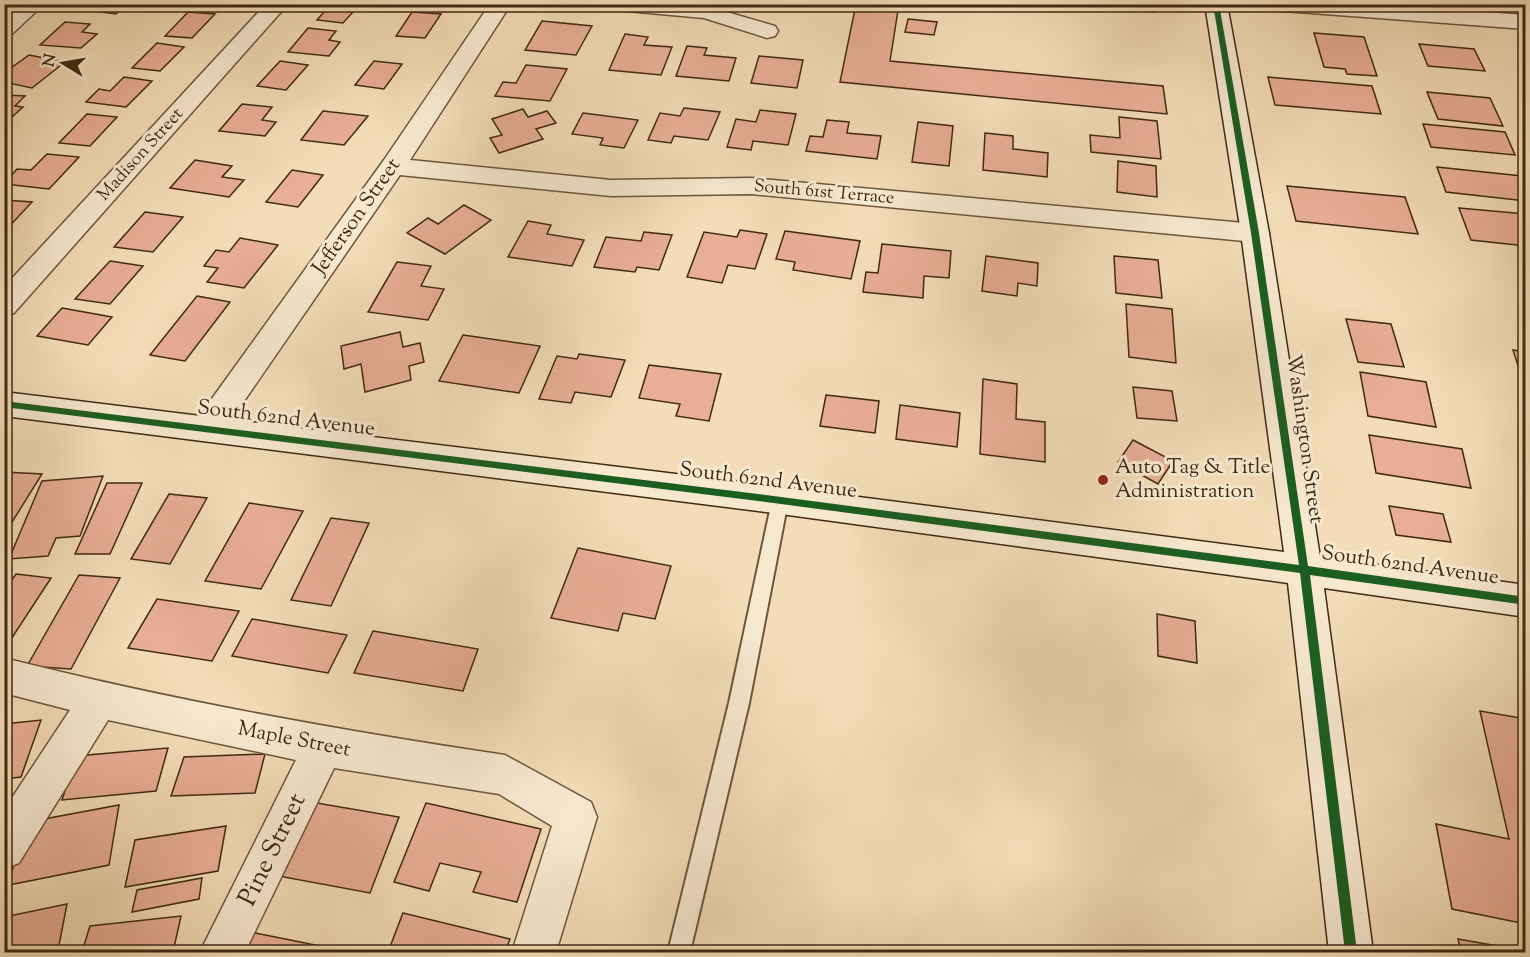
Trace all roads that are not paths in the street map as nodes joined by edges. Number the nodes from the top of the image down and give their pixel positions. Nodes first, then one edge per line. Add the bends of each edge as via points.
1 (34, 4) edge
2 (278, 4) edge
3 (501, 4) edge
4 (616, 4) edge
5 (1216, 4) edge
6 (1270, 4) edge
7 (1520, 21) edge
8 (4, 30) edge
9 (767, 31) dead end
10 (393, 166) junction
11 (1255, 233) junction
12 (4, 306) edge
13 (4, 404) edge
14 (209, 427) junction
15 (780, 501) junction
16 (1304, 569) junction
17 (1526, 601) edge
18 (4, 675) edge
19 (99, 700) junction
20 (324, 747) junction
21 (4, 848) edge
22 (222, 952) edge
23 (534, 952) edge
24 (679, 952) edge
25 (1351, 952) edge

1 - 8 street
2 - 12 street, Madison Street
3 - 10 street, Jefferson Street
4 - 9 street via 706,12
5 - 11 street, Washington Street
6 - 7 street
10 - 11 street, South 61st Terrace via 611,188 751,186
10 - 14 street, Jefferson Street
11 - 16 street, Washington Street
13 - 14 street, South 62nd Avenue
14 - 15 street, South 62nd Avenue
15 - 16 street, South 62nd Avenue
15 - 24 lane via 739,703
16 - 17 street, South 62nd Avenue
16 - 25 street, Washington Street
18 - 19 street, Maple Street
19 - 20 street, Maple Street
19 - 21 street
20 - 22 street, Pine Street
20 - 23 street, Maple Street via 505,775 576,817

